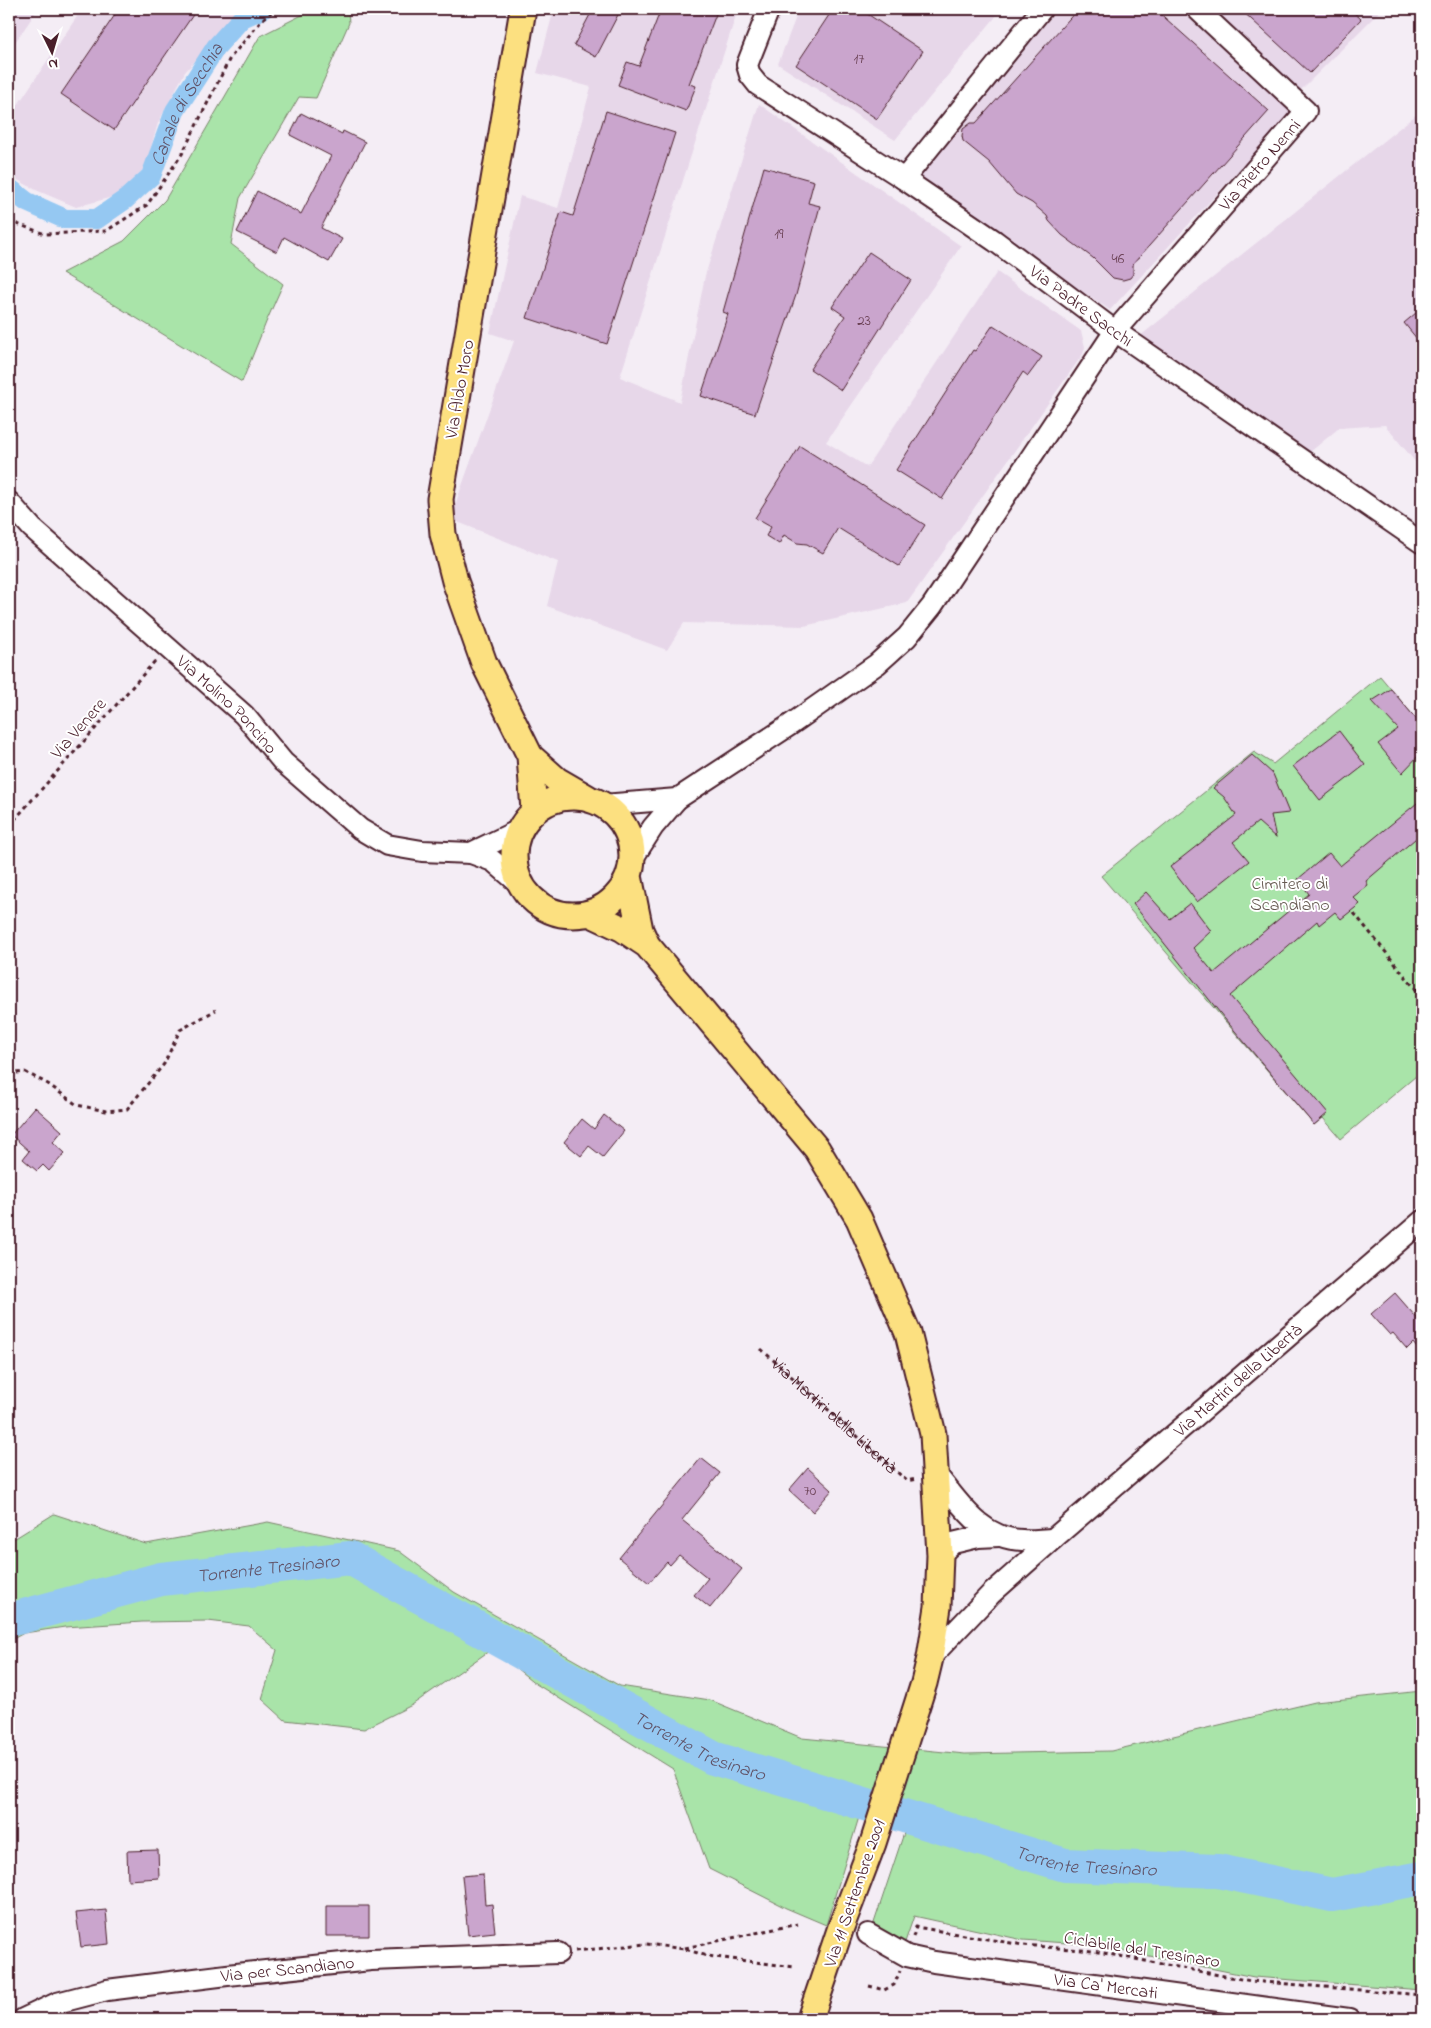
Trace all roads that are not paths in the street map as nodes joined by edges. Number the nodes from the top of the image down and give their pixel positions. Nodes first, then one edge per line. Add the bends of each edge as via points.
1 (523, 9) edge
2 (769, 9) edge
3 (1042, 9) edge
4 (1197, 9) edge
5 (904, 179) junction
6 (1115, 331) junction
7 (9, 502) edge
8 (1422, 543) edge
9 (530, 756) junction
10 (677, 799) junction
11 (595, 802) junction
12 (528, 820) junction
13 (471, 853) junction
14 (631, 867) junction
15 (523, 887) junction
16 (589, 913) junction
17 (647, 945) junction
18 (1422, 1221) edge
19 (936, 1474) junction
20 (999, 1536) junction
21 (1053, 1539) junction
22 (940, 1555) junction
23 (930, 1658) junction
24 (868, 1934) dead end
25 (558, 1953) road end
26 (23, 2019) edge
27 (810, 2019) edge
28 (1349, 2019) edge

1 - 9 main road, Via Aldo Moro via 440,499 443,534 455,581 484,663
2 - 5 street, Via Padre Sacchi via 747,65 758,85
3 - 5 street
4 - 6 street, Via Pietro Nenni via 1306,112
5 - 6 street, Via Padre Sacchi
6 - 8 street, Via Padre Sacchi
6 - 10 street via 932,606 907,637 877,664
7 - 13 street, Via Molino Poncino via 32,528 244,715 283,762 360,829 388,844 422,851
9 - 11 main road, Via Aldo Moro via 557,780
9 - 12 main road, Via Aldo Moro
10 - 11 street
10 - 14 street via 657,821
11 - 12 main road via 565,797 544,805
11 - 14 main road via 616,815 625,828 631,842
12 - 13 street, Via Molino Poncino
12 - 15 main road via 516,843 514,858
13 - 15 street, Via Molino Poncino via 493,861
14 - 16 main road via 624,886 613,899
14 - 17 main road via 640,930
15 - 16 main road via 545,907 559,913
16 - 17 main road
17 - 19 main road, Via 11 Settembre 2001 via 817,1149 859,1219 908,1333 933,1434
18 - 21 street, Via Martiri della Libertà
19 - 20 street via 976,1523
19 - 22 main road, Via 11 Settembre 2001
20 - 21 street via 1020,1540
20 - 22 street via 953,1543
21 - 23 street, Via Martiri della Libertà via 991,1594
22 - 23 main road, Via 11 Settembre 2001 via 938,1607
23 - 27 main road, Via 11 Settembre 2001 via 873,1843
24 - 28 street, Via Ca' Mercati via 906,1956 934,1962
25 - 26 street, Via per Scandiano via 371,1960 226,1975 107,1990 57,2003

